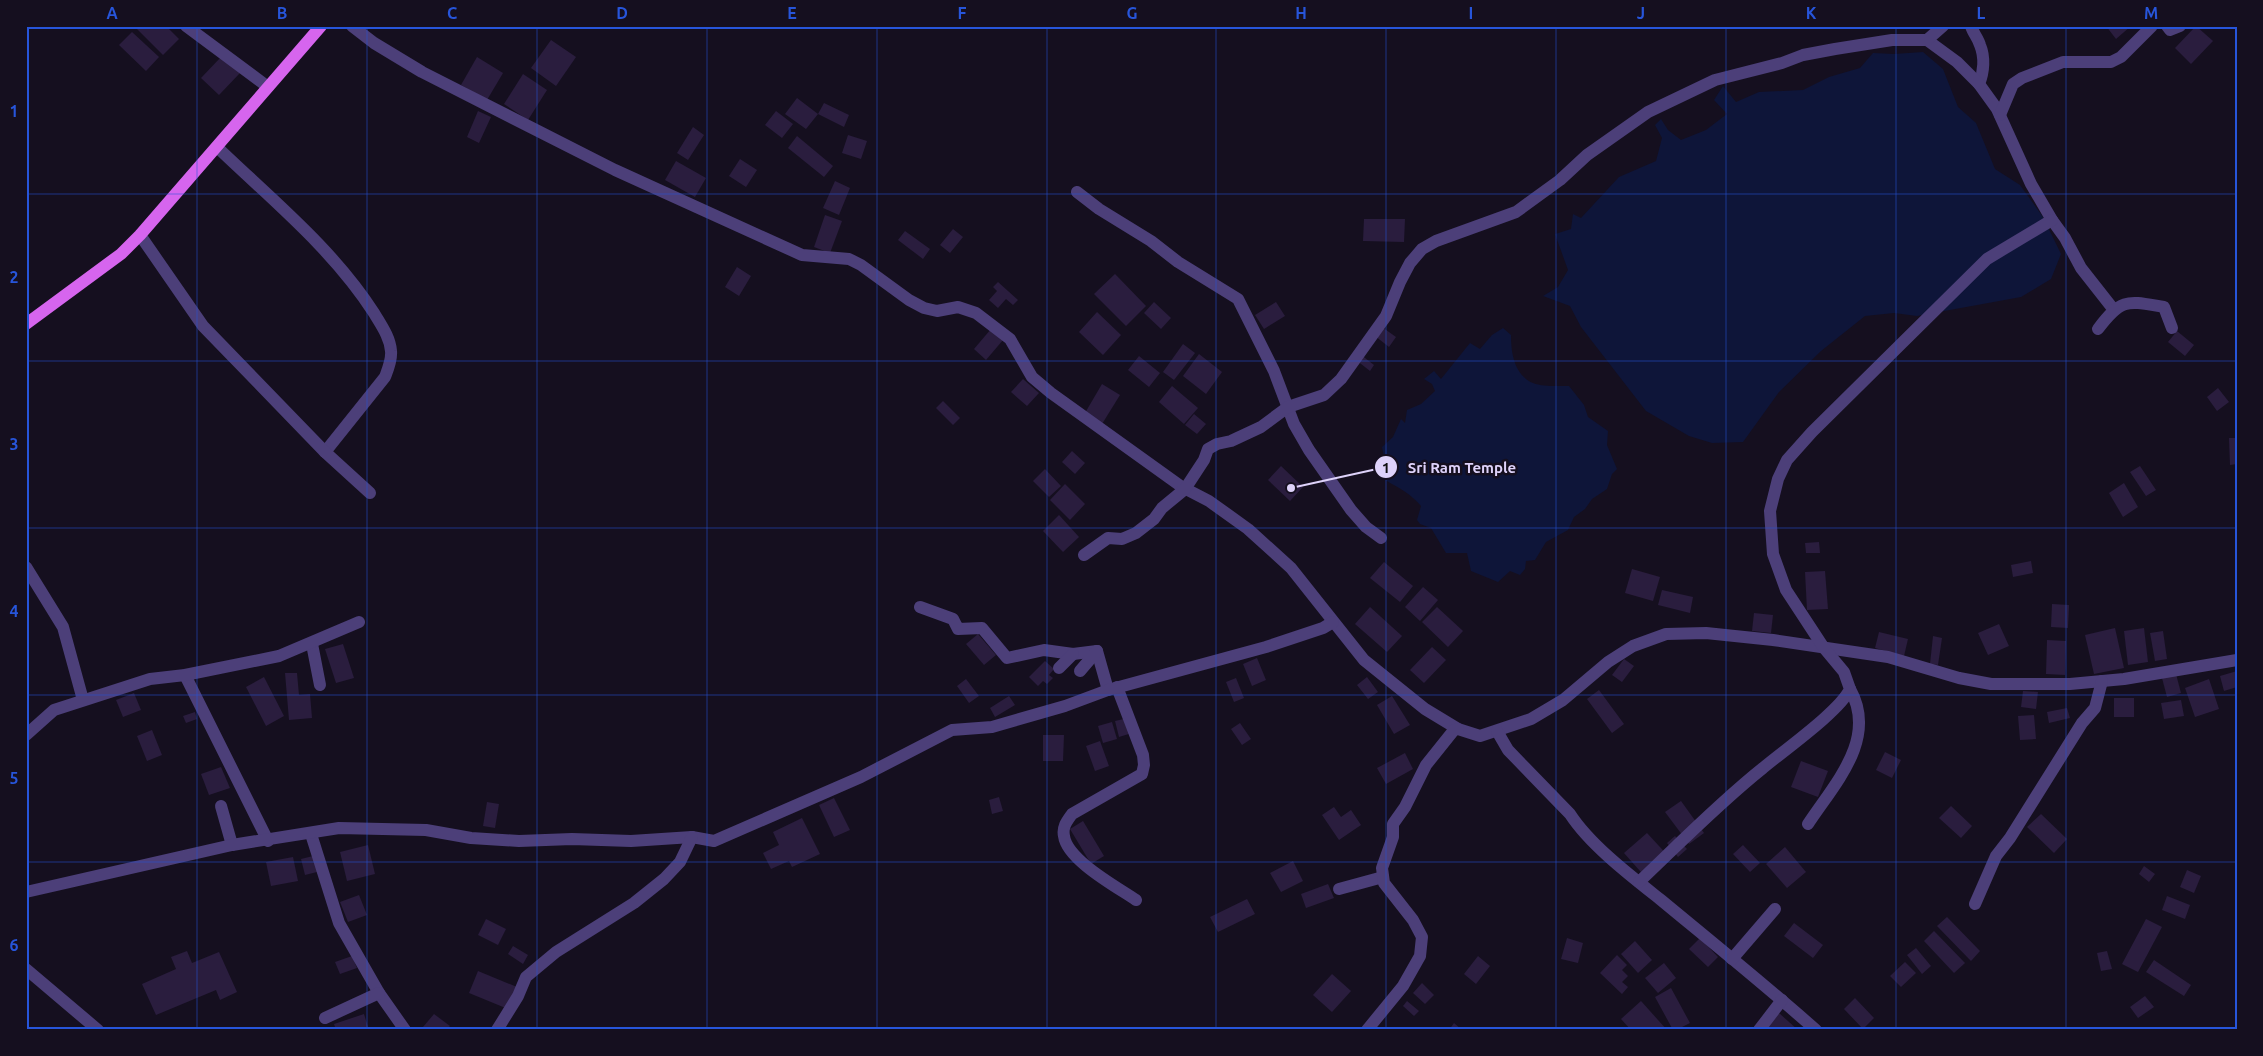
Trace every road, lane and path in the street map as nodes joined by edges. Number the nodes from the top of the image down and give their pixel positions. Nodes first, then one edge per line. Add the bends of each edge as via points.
1 (186, 26) edge
2 (321, 26) edge
3 (352, 26) edge
4 (1943, 26) edge
5 (1971, 26) edge
6 (2152, 26) edge
7 (2167, 26) edge
8 (2180, 26) edge
9 (1927, 40) junction
10 (1979, 84) junction
11 (268, 88) junction
12 (2000, 115) junction
13 (217, 146) junction
14 (1077, 192) dead end
15 (2052, 220) junction
16 (140, 235) junction
17 (2114, 310) junction
18 (26, 324) edge
19 (2172, 328) dead end
20 (2098, 329) dead end
21 (1288, 407) junction
22 (325, 452) junction
23 (1185, 488) junction
24 (370, 493) dead end
25 (1381, 538) dead end
26 (1084, 555) dead end
27 (26, 567) edge
28 (920, 606) dead end
29 (359, 622) dead end
30 (1333, 622) junction
31 (312, 644) junction
32 (1824, 648) junction
33 (1097, 650) junction
34 (1073, 654) junction
35 (2237, 660) edge
36 (1059, 668) dead end
37 (1080, 671) dead end
38 (185, 675) junction
39 (2102, 681) junction
40 (320, 686) dead end
41 (1112, 689) junction
42 (1850, 689) junction
43 (83, 700) junction
44 (1458, 729) junction
45 (1497, 730) junction
46 (26, 735) edge
47 (220, 806) dead end
48 (1808, 824) dead end
49 (312, 834) junction
50 (692, 837) junction
51 (268, 841) junction
52 (232, 845) junction
53 (1383, 877) junction
54 (1638, 882) junction
55 (1339, 889) dead end
56 (26, 892) edge
57 (1136, 900) dead end
58 (1974, 904) dead end
59 (1775, 909) dead end
60 (1732, 959) junction
61 (26, 969) edge
62 (379, 993) junction
63 (1782, 1000) junction
64 (325, 1018) dead end
65 (98, 1030) edge
66 (405, 1030) edge
67 (497, 1030) edge
68 (1367, 1030) edge
69 (1759, 1030) edge
70 (1816, 1030) edge

1 - 11 street
2 - 11 main road
3 - 23 street via 422,72 615,170 802,255 849,259 924,308 937,312 958,307 976,313 1010,340 1032,376 1051,393
4 - 9 street
5 - 10 street via 1981,46 1984,74
6 - 12 street via 2121,57 2111,62 2063,62 2022,78 2013,84
7 - 8 street via 2170,30
9 - 10 street via 1957,62
9 - 21 street via 1883,41 1803,55 1715,80 1648,112 1587,155 1560,180 1516,212 1422,249 1410,263 1386,316 1341,379 1324,395
10 - 12 street
11 - 13 main road
12 - 15 street
13 - 16 main road
13 - 22 street via 331,255 366,300 387,337 391,350 386,377
14 - 21 street via 1238,299
15 - 17 street via 2081,268
15 - 32 street via 1988,258 1832,411 1787,460 1770,510 1774,554 1786,590
16 - 18 main road via 121,254
16 - 22 street via 203,326
17 - 19 street via 2130,302 2164,306
17 - 20 street
21 - 23 street via 1231,442 1208,449
21 - 25 street via 1294,424 1323,472 1351,510
22 - 24 street
23 - 26 street via 1136,533 1122,539 1108,538
23 - 30 street via 1209,501 1275,552
27 - 43 street via 62,627
28 - 34 street via 952,619 958,629 982,628 1007,658 1044,650
29 - 31 street
30 - 41 street via 1266,647
30 - 44 street via 1364,660 1425,709
31 - 38 street via 279,656
31 - 40 street
32 - 39 street via 1888,658 1991,684
32 - 42 street via 1844,672
32 - 45 street via 1706,633 1666,634 1633,646 1562,700 1531,719
33 - 34 street
33 - 37 street
33 - 41 street
34 - 36 street
35 - 39 street
38 - 43 street via 150,679
38 - 51 street
39 - 58 street via 2095,708 1996,856
41 - 50 street via 992,727 952,730 862,777 714,841
41 - 57 street via 1143,755 1142,774 1072,814 1065,825 1064,837 1075,855 1089,868
42 - 48 street via 1860,714 1859,732 1848,763
42 - 54 street via 1830,712 1762,768
43 - 46 street via 54,710
44 - 45 street via 1480,736
44 - 53 street via 1426,765 1393,824 1393,836 1382,868
45 - 54 street via 1508,750 1576,823
47 - 52 street
49 - 50 street via 339,828 426,830 471,838 519,841 631,842
49 - 51 street
49 - 62 street via 339,923
50 - 67 street via 680,862 664,879 526,976
51 - 52 street
52 - 56 street
53 - 55 street
53 - 68 street via 1422,937 1420,956 1403,986
54 - 60 street
59 - 60 street
60 - 63 street
61 - 65 street
62 - 64 street
62 - 66 street
63 - 69 street
63 - 70 street

